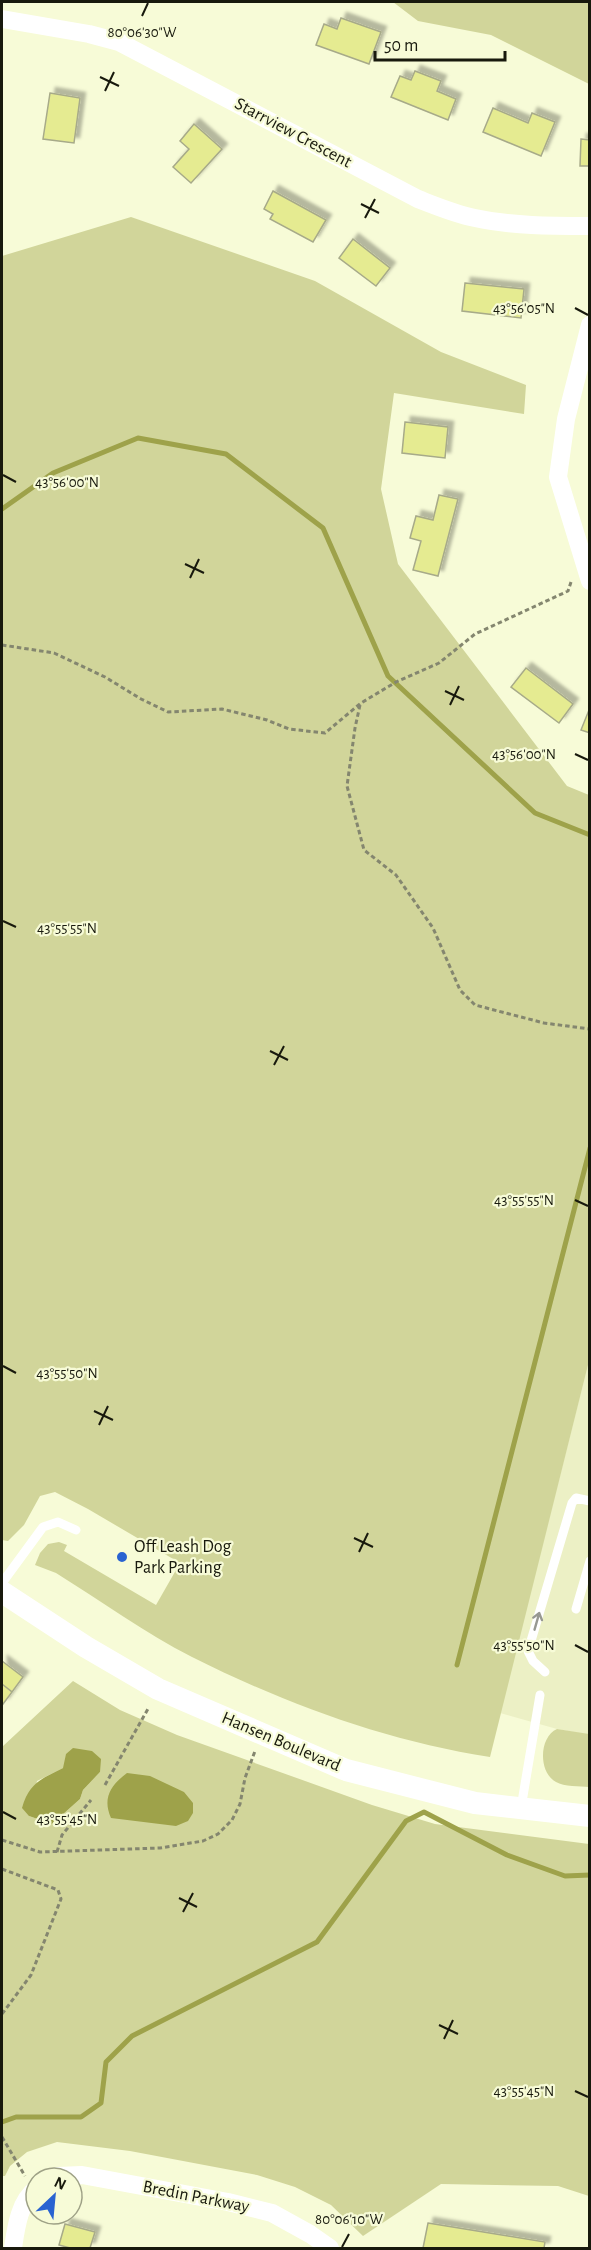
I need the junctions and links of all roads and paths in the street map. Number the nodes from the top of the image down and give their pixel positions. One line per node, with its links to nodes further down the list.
1 (2, 19): 2 (street, Starrview Crescent)
2 (590, 226)
3 (590, 325): 4 (street)
4 (590, 581)
5 (568, 591): 7 (path)
6 (2, 645): 7 (path)
7 (360, 703): 8 (path)
8 (590, 1029)
9 (590, 1502): 15 (lane, one-way to 9)
10 (76, 1530): 12 (lane)
11 (590, 1561): 14 (lane)
12 (2, 1582)
13 (2, 1592): 16 (street, Hansen Boulevard)
14 (576, 1609)
15 (545, 1672)
16 (158, 1689): 18 (street, Hansen Boulevard); 19 (path)
17 (540, 1695): 21 (lane)
18 (265, 1735): 21 (street, Hansen Boulevard); 24 (path)
19 (105, 1785)
20 (91, 1800): 24 (path)
21 (521, 1808): 22 (street, Hansen Boulevard)
22 (590, 1816)
23 (2, 1840): 24 (path)
24 (57, 1852)
25 (2, 1869): 26 (path)
26 (2, 2014)
27 (2, 2137): 29 (path)
28 (84, 2175): 32 (street, Bredin Parkway)
29 (24, 2179)
30 (24, 2210): 31 (street)
31 (13, 2248)
32 (330, 2248)

